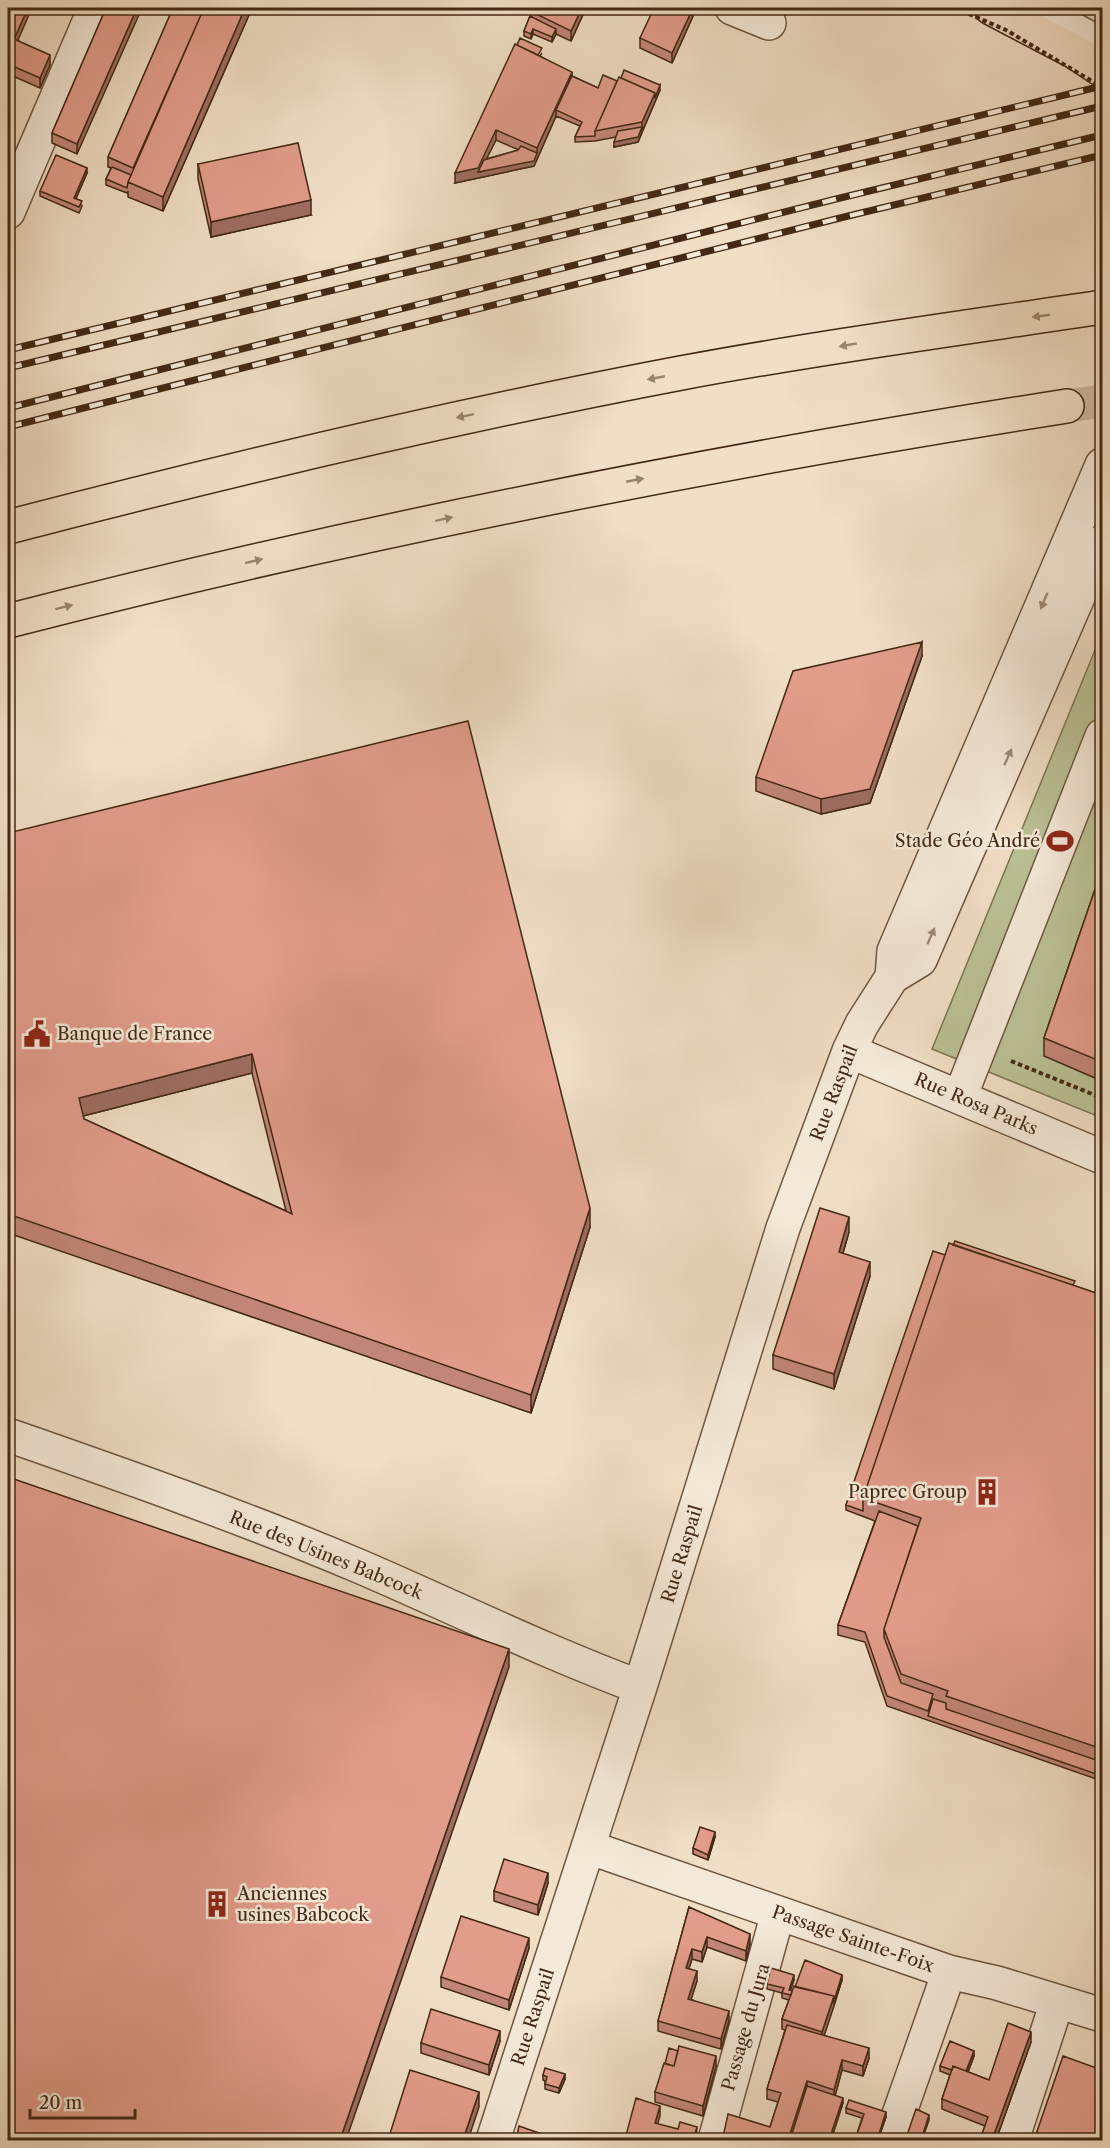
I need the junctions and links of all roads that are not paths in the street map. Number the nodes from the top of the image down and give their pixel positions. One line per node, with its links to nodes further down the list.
1 (95, 8): 8 (street)
2 (732, 8): 5 (street)
3 (991, 8): 7 (main road)
4 (1033, 8): 6 (street)
5 (769, 23)
6 (1102, 45)
7 (1102, 70)
8 (8, 213)
9 (1102, 307): 12 (main road, one-way to 12)
10 (1067, 406): 14 (main road, one-way to 10)
11 (1102, 465): 13 (street)
12 (8, 527)
13 (1089, 547): 16 (street, Rue Raspail)
14 (8, 621)
15 (1102, 736): 17 (street)
16 (849, 1051): 17 (street, Rue Rosa Parks); 20 (street, Rue Raspail)
17 (960, 1097): 18 (street, Rue Rosa Parks)
18 (1102, 1157)
19 (8, 1435): 20 (street, Rue des Usines Babcock)
20 (640, 1687): 21 (street, Rue Raspail)
21 (588, 1846): 22 (street, Passage Sainte-Foix); 26 (street, Rue Raspail)
22 (778, 1913): 23 (street, Passage Sainte-Foix); 27 (street, Passage du Jura)
23 (949, 1972): 24 (street); 28 (street, Passage Sainte-Foix)
24 (1057, 2001): 25 (street); 29 (street)
25 (1102, 2015)
26 (493, 2140)
27 (715, 2140)
28 (890, 2140)
29 (1012, 2140)

